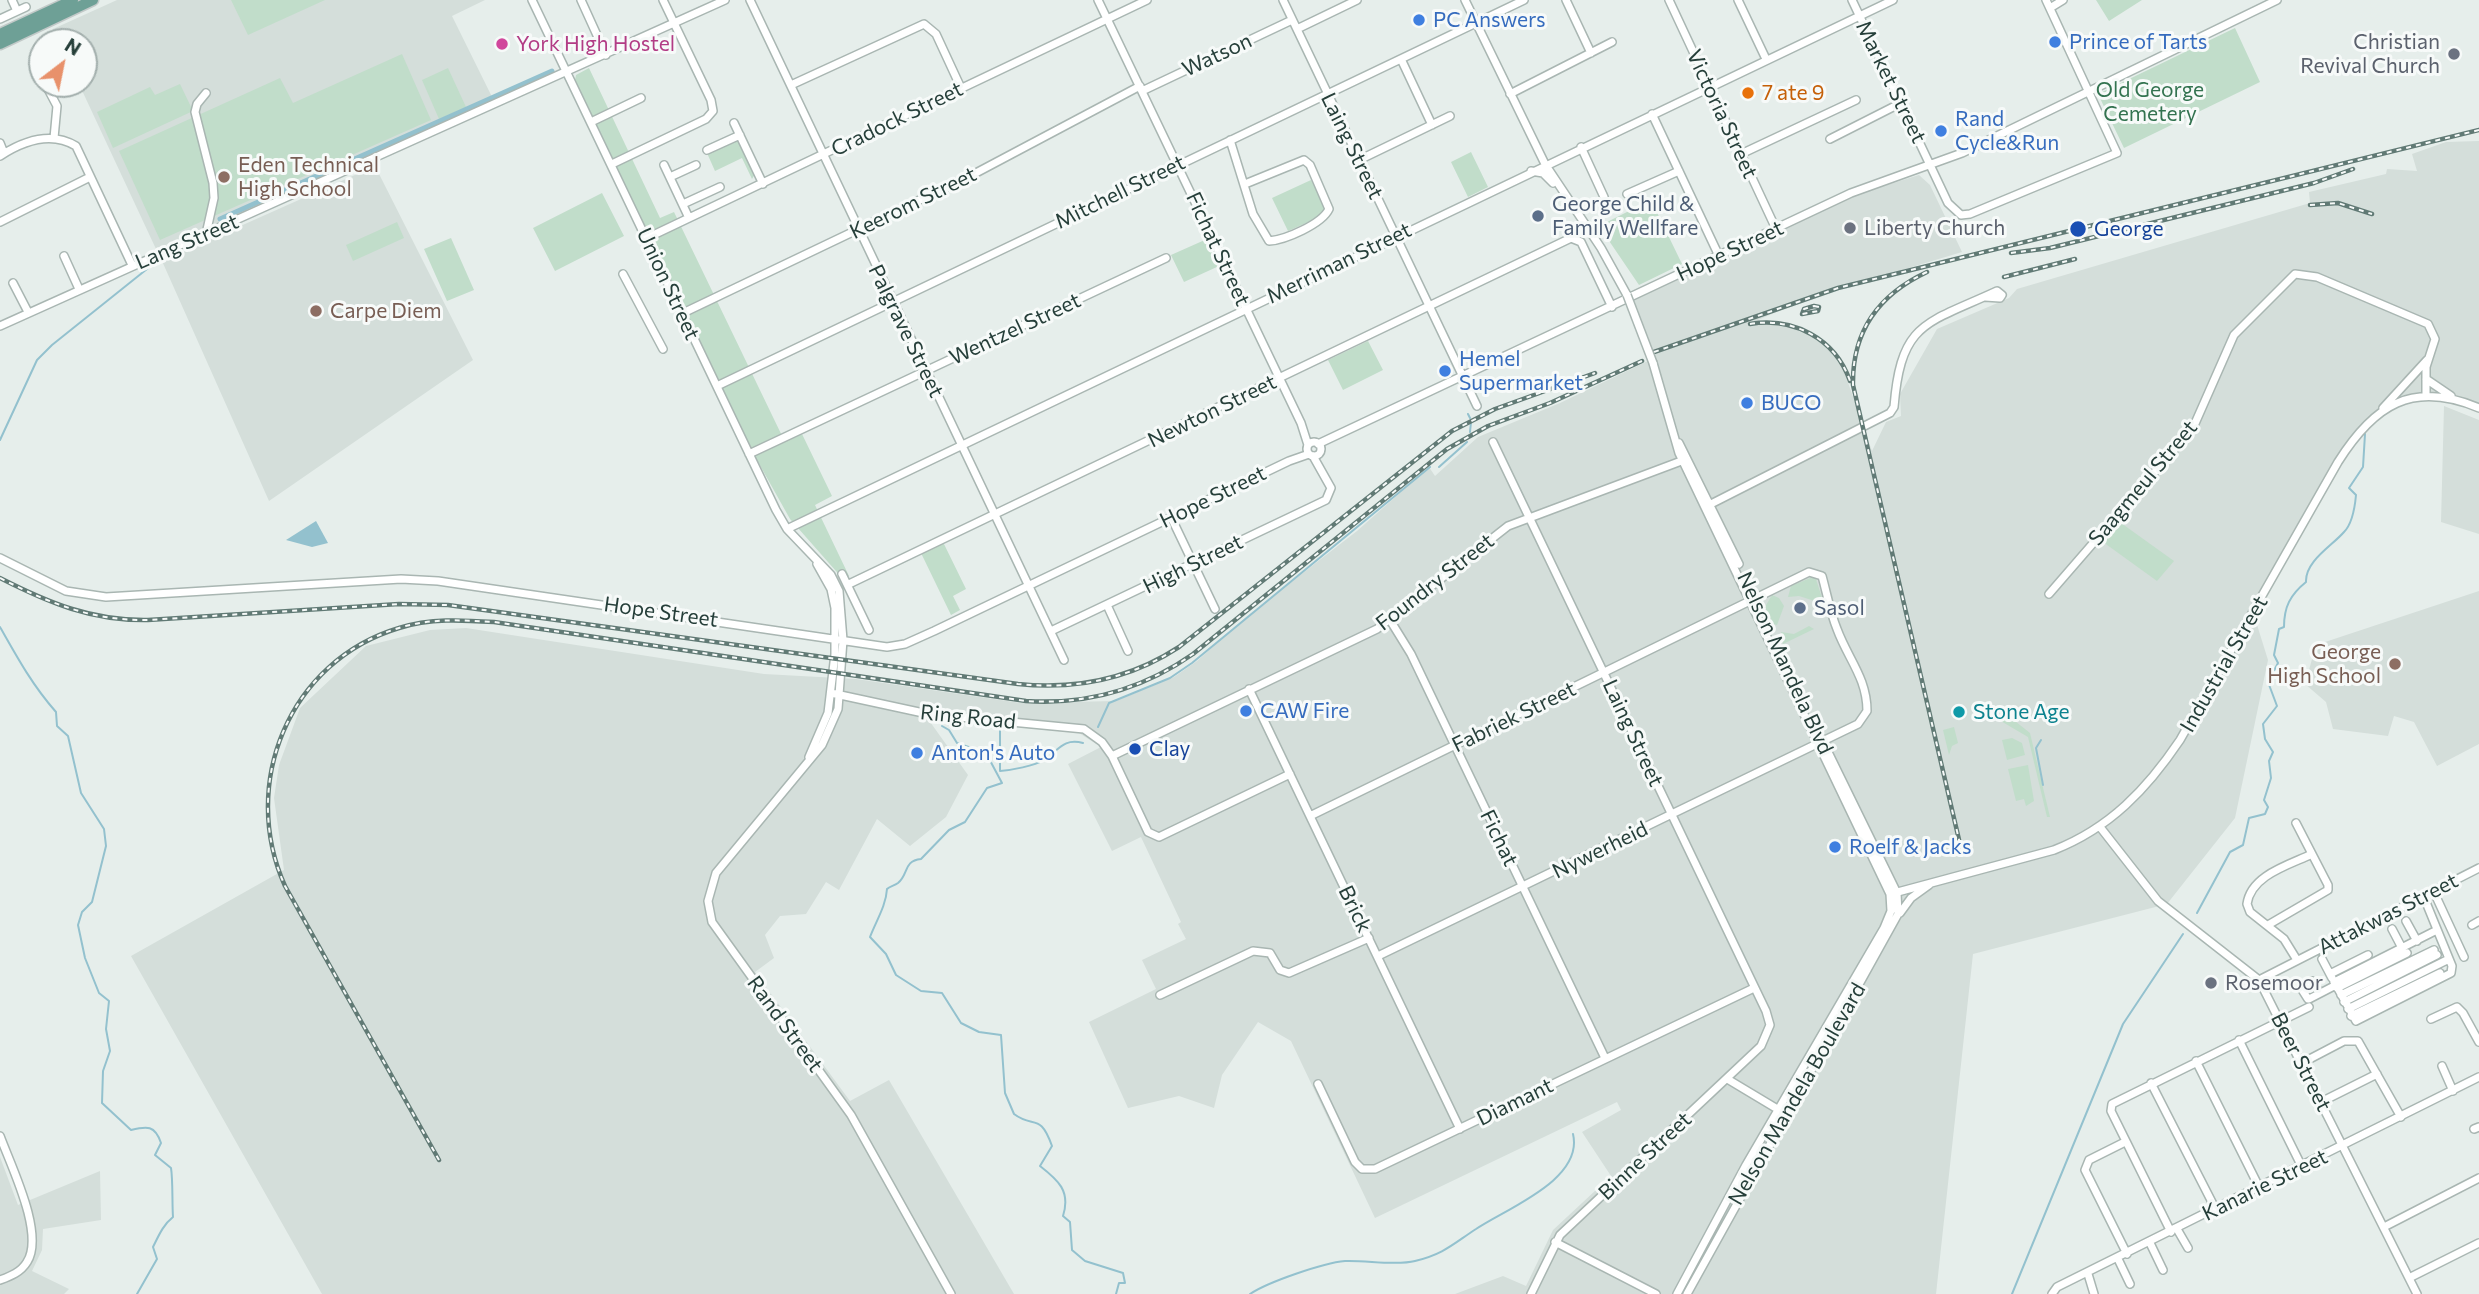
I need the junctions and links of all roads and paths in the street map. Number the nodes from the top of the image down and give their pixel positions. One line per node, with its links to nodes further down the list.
1 (12, 0): 24 (street)
2 (73, 0): 32 (main road)
3 (93, 0): 34 (main road)
4 (532, 0): 39 (street, Union Street)
5 (581, 0): 36 (street)
6 (663, 0): 30 (street)
7 (725, 0): 30 (street, Lang Street)
8 (750, 0): 40 (street, Palgrave Street)
9 (1098, 0): 27 (street, Fichat Street)
10 (1147, 0): 27 (street, Cradock Street)
11 (1283, 0): 28 (street, Laing Street)
12 (1357, 0): 31 (street)
13 (1465, 0): 29 (street, Nelson Mandela Blvd)
14 (1524, 0): 29 (street, Mitchell Street)
15 (1566, 0): 35 (street)
16 (1669, 0): 41 (street, Victoria Street)
17 (1738, 0): 38 (street)
18 (1852, 0): 25 (street, Market Street)
19 (1893, 0): 25 (street, Merriman Street)
20 (2063, 0): 22 (street)
21 (2277, 0): 44 (street, Hope Street)
22 (2048, 4): 44 (street)
23 (26, 7): 24 (street)
24 (17, 11): 26 (street)
25 (1859, 16): 38 (street, Merriman Street); 51 (street, Market Street)
26 (0, 19)
27 (1107, 19): 42 (street, Cradock Street); 43 (street, Fichat Street)
28 (1292, 20): 31 (street, Laing Street); 43 (street, Watson)
29 (1476, 22): 37 (street, Mitchell Street); 47 (street, Nelson Mandela Blvd)
30 (674, 24): 36 (street, Lang Street); 68 (street)
31 (1297, 29): 46 (street, Laing Street)
32 (0, 34)
33 (1612, 42): 35 (street)
34 (0, 44)
35 (1591, 53): 47 (street)
36 (606, 55): 39 (street, Lang Street)
37 (1401, 59): 46 (street, Mitchell Street); 56 (street)
38 (1766, 59): 41 (street, Merriman Street)
39 (567, 74): 54 (street, Union Street); 89 (street, Lang Street)
40 (791, 85): 42 (street); 66 (street, Palgrave Street)
41 (1709, 86): 52 (street, Merriman Street); 65 (street, Victoria Street)
42 (961, 88): 66 (street, Cradock Street)
43 (1141, 88): 69 (street, Fichat Street); 88 (street, Keerom Street)
44 (2088, 89): 73 (street, Hope Street); 73 (street, Market Street)
45 (206, 93): 89 (street)
46 (1327, 93): 60 (street, Mitchell Street); 67 (street, Laing Street)
47 (1510, 94): 70 (street, Nelson Mandela Blvd)
48 (53, 98): 58 (street)
49 (641, 98): 54 (street)
50 (1856, 100): 65 (street)
51 (1901, 103): 59 (street); 73 (street, Market Street)
52 (1652, 114): 62 (street, Merriman Street); 75 (street)
53 (1450, 116): 56 (street)
54 (591, 122): 68 (street, Union Street)
55 (734, 123): 57 (street)
56 (1432, 125): 67 (street)
57 (740, 135): 63 (street); 78 (street)
58 (54, 138): 64 (street); 76 (street)
59 (1830, 139)
60 (1230, 140): 69 (street, Mitchell Street); 79 (street)
61 (0, 143): 64 (street)
62 (1581, 147): 70 (street, Merriman Street); 83 (street)
63 (707, 150)
64 (2, 154)
65 (1741, 154): 87 (street, Victoria Street)
66 (822, 155): 78 (street, Cradock Street); 88 (street, Palgrave Street)
67 (1359, 160): 90 (street, Laing Street)
68 (612, 164): 91 (street, Union Street)
69 (1179, 164): 100 (street, Mitchell Street); 103 (street, Fichat Street)
70 (1545, 164): 74 (street, Merriman Street); 81 (street, Nelson Mandela Blvd)
71 (664, 165): 77 (street)
72 (696, 165): 77 (street)
73 (1930, 165): 87 (street, Hope Street)
74 (1530, 171): 81 (street); 90 (street, Merriman Street)
75 (1679, 171): 82 (street); 93 (street)
76 (90, 177): 86 (street); 95 (street)
77 (670, 177): 84 (street)
78 (763, 184): 85 (street, Cradock Street)
79 (1245, 184): 79 (street)
80 (720, 187): 84 (street)
81 (1562, 190): 123 (street, Nelson Mandela Blvd, bridge)
82 (1627, 194)
83 (1604, 197)
84 (683, 204): 85 (street)
85 (689, 218): 91 (street, Cradock Street)
86 (0, 222)
87 (1776, 229): 93 (street, Hope Street)
88 (858, 230): 100 (street, Palgrave Street); 105 (street, Keerom Street)
89 (206, 234): 95 (street, Lang Street)
90 (1395, 236): 101 (street, Laing Street); 103 (street, Merriman Street)
91 (647, 238): 105 (street, Union Street)
92 (64, 256): 98 (street)
93 (1719, 256): 102 (street, Hope Street)
94 (1166, 258): 109 (street, Wentzel Street)
95 (132, 265): 98 (street, Lang Street)
96 (623, 275): 107 (street)
97 (13, 283): 104 (street)
98 (79, 289): 104 (street, Lang Street)
99 (1985, 297): 125 (street)
100 (892, 301): 109 (street, Palgrave Street); 113 (street, Mitchell Street)
101 (1428, 307): 102 (street, Newton Street); 110 (street, Laing Street); 111 (street, Newton Street)
102 (1612, 307): 110 (street, Hope Street)
103 (1246, 309): 111 (street, Fichat Street); 120 (street, Merriman Street)
104 (28, 312): 106 (street, Lang Street)
105 (683, 313): 113 (street, Union Street)
106 (0, 326)
107 (663, 349)
108 (2429, 358): 112 (street, Saagmeul Street); 118 (street); 135 (street, Saagmeul Street)
109 (925, 370): 120 (street, Palgrave Street); 122 (street, Wentzel Street)
110 (1462, 378): 116 (street, Laing Street); 121 (street, Hope Street)
111 (1279, 379): 121 (street, Fichat Street); 126 (street, Newton Street)
112 (2426, 379): 114 (street, Saagmeul Street); 115 (street)
113 (716, 386): 122 (street, Union Street)
114 (2426, 396): 115 (street, Industrial Street); 118 (street, Industrial Street)
115 (2464, 402): 117 (street, Industrial Street)
116 (1477, 406)
117 (2479, 408)
118 (2377, 414): 157 (street, Industrial Street)
119 (1493, 442): 128 (street, Laing Street)
120 (961, 445): 126 (street, Palgrave Street); 129 (street, Merriman Street)
121 (1313, 449): 124 (street, Fichat Street); 127 (street, Hope Street)
122 (749, 454): 129 (street, Union Street)
123 (1685, 460): 125 (street, Nelson Mandela Blvd); 128 (street, Foundry Street)
124 (1331, 494): 131 (street, High Street)
125 (1708, 505): 136 (street, Nelson Mandela Blvd)
126 (995, 515): 133 (street, Newton Street); 134 (street, Palgrave Street)
127 (1171, 517): 131 (street); 134 (street, Hope Street)
128 (1529, 517): 139 (street, Foundry Street); 145 (street, Laing Street)
129 (787, 528): 142 (street, Union Street)
130 (0, 558): 142 (street, Hope Street)
131 (1194, 564): 137 (street, High Street); 138 (street)
132 (842, 574): 133 (street)
133 (849, 584): 140 (street)
134 (1028, 585): 141 (street, Palgrave Street); 142 (street, Hope Street)
135 (2049, 594)
136 (1754, 601): 145 (street, Fabriek Street); 149 (street, Nelson Mandela Blvd); 149 (street, Nywerheid)
137 (1107, 605): 141 (street, High Street); 143 (street)
138 (1215, 609)
139 (1390, 620): 146 (street, Foundry Street); 150 (street, Fichat)
140 (869, 630)
141 (1051, 631): 144 (street, Palgrave Street)
142 (839, 639): 147 (street, Union Street); 148 (street, Union Street)
143 (1128, 651)
144 (1065, 660)
145 (1604, 673): 150 (street, Fabriek Street); 154 (street, Laing Street)
146 (1249, 689): 151 (street, Foundry Street); 153 (street, Brick)
147 (831, 693): 148 (street, Ring Road); 152 (street, Rand Street)
148 (840, 695): 151 (street, Ring Road); 152 (street, Rand Street)
149 (1821, 744): 154 (street, Nywerheid); 163 (street, Nelson Mandela Blvd)
150 (1455, 745): 155 (street, Fabriek Street); 161 (street, Fichat)
151 (1112, 756): 153 (street)
152 (806, 764): 234 (street, Rand Street)
153 (1290, 774): 155 (street, Brick)
154 (1672, 815): 161 (street, Nywerheid); 188 (street, Laing Street)
155 (1310, 816): 170 (street, Brick)
156 (2296, 823): 158 (street)
157 (2100, 827): 160 (street, Industrial Street); 185 (street)
158 (2312, 854): 167 (street); 167 (street)
159 (2479, 868): 162 (street, Attakwas Street)
160 (1936, 881): 163 (street, Industrial Street); 165 (street, Nelson Mandela Boulevard)
161 (1523, 887): 175 (street, Nywerheid); 198 (street, Fichat)
162 (2433, 890): 164 (street, Attakwas Street); 176 (street)
163 (1892, 891): 165 (street); 186 (street, Nelson Mandela Boulevard)
164 (2423, 895): 169 (street); 179 (street, Attakwas Street)
165 (1897, 919): 186 (street, Nelson Mandela Boulevard)
166 (2406, 921): 168 (street)
167 (2268, 925): 179 (street)
168 (2411, 929): 171 (street); 172 (street)
169 (2435, 931): 171 (street); 178 (street)
170 (1369, 937): 175 (street, Brick); 191 (street)
171 (2417, 941): 172 (street)
172 (2405, 950): 180 (street)
173 (2436, 952): 184 (street)
174 (2368, 955): 181 (street)
175 (1378, 956): 211 (street, Brick)
176 (2464, 957)
177 (2322, 959): 190 (street)
178 (2449, 959): 184 (street); 184 (street)
179 (2297, 960): 185 (street, Attakwas Street)
180 (2386, 960): 182 (street); 187 (street); 190 (street)
181 (2355, 962): 182 (street); 190 (street)
182 (2359, 970): 190 (street)
183 (2440, 972): 184 (street)
184 (2418, 974): 187 (street); 187 (street)
185 (2259, 980): 194 (street, Beer Street)
186 (1855, 983): 209 (street, Nelson Mandela Boulevard)
187 (2399, 984): 190 (street); 190 (street)
188 (1754, 988): 195 (street, Laing Street); 198 (street, Diamant)
189 (2318, 989): 190 (street)
190 (2339, 992)
191 (1160, 995)
192 (2309, 1007): 194 (street)
193 (2431, 1019): 197 (street)
194 (2280, 1021): 196 (street); 200 (street, Beer Street)
195 (1770, 1026): 204 (street, Binne Street)
196 (2239, 1040): 199 (street); 217 (street)
197 (2479, 1042)
198 (1605, 1058): 211 (street, Diamant)
199 (2196, 1061): 205 (street); 219 (street)
200 (2302, 1063): 202 (street); 208 (street, Beer Street)
201 (2442, 1066): 207 (street)
202 (2377, 1074): 208 (street); 210 (street)
203 (2479, 1077): 207 (street, Kanarie Street)
204 (1729, 1080): 209 (street); 223 (street, Binne Street)
205 (2151, 1083): 213 (street); 220 (street)
206 (1318, 1084): 211 (street, Diamant)
207 (2453, 1091): 210 (street, Kanarie Street)
208 (2321, 1102): 214 (street, Beer Street)
209 (1782, 1112): 237 (street, Nelson Mandela Boulevard); 238 (street, Nelson Mandela Boulevard)
210 (2401, 1117): 214 (street, Kanarie Street)
211 (1460, 1129)
212 (0, 1136): 215 (street)
213 (2125, 1142): 222 (street); 227 (street)
214 (2343, 1146): 217 (street, Kanarie Street); 221 (street, Beer Street)
215 (10, 1163): 216 (street); 232 (street)
216 (0, 1166)
217 (2302, 1167): 219 (street, Kanarie Street)
218 (2479, 1178): 221 (street)
219 (2259, 1186): 220 (street, Kanarie Street)
220 (2216, 1210): 222 (street, Kanarie Street)
221 (2384, 1227): 231 (street, Beer Street)
222 (2174, 1230): 224 (street, Kanarie Street); 226 (street)
223 (1555, 1242): 235 (street, Binne Street); 236 (street)
224 (2150, 1242): 227 (street, Kanarie Street); 229 (street)
225 (2479, 1243): 231 (street)
226 (2188, 1248)
227 (2127, 1254): 228 (street, Kanarie Street)
228 (2118, 1259): 230 (street, Kanarie Street); 233 (street)
229 (2163, 1269)
230 (2088, 1274): 239 (street, Kanarie Street); 240 (street)
231 (2409, 1278): 241 (street, Beer Street)
232 (0, 1280)
233 (2130, 1284)
234 (951, 1294)
235 (1531, 1294)
236 (1656, 1294)
237 (1676, 1294)
238 (1687, 1294)
239 (2052, 1294)
240 (2094, 1294)
241 (2417, 1294)

